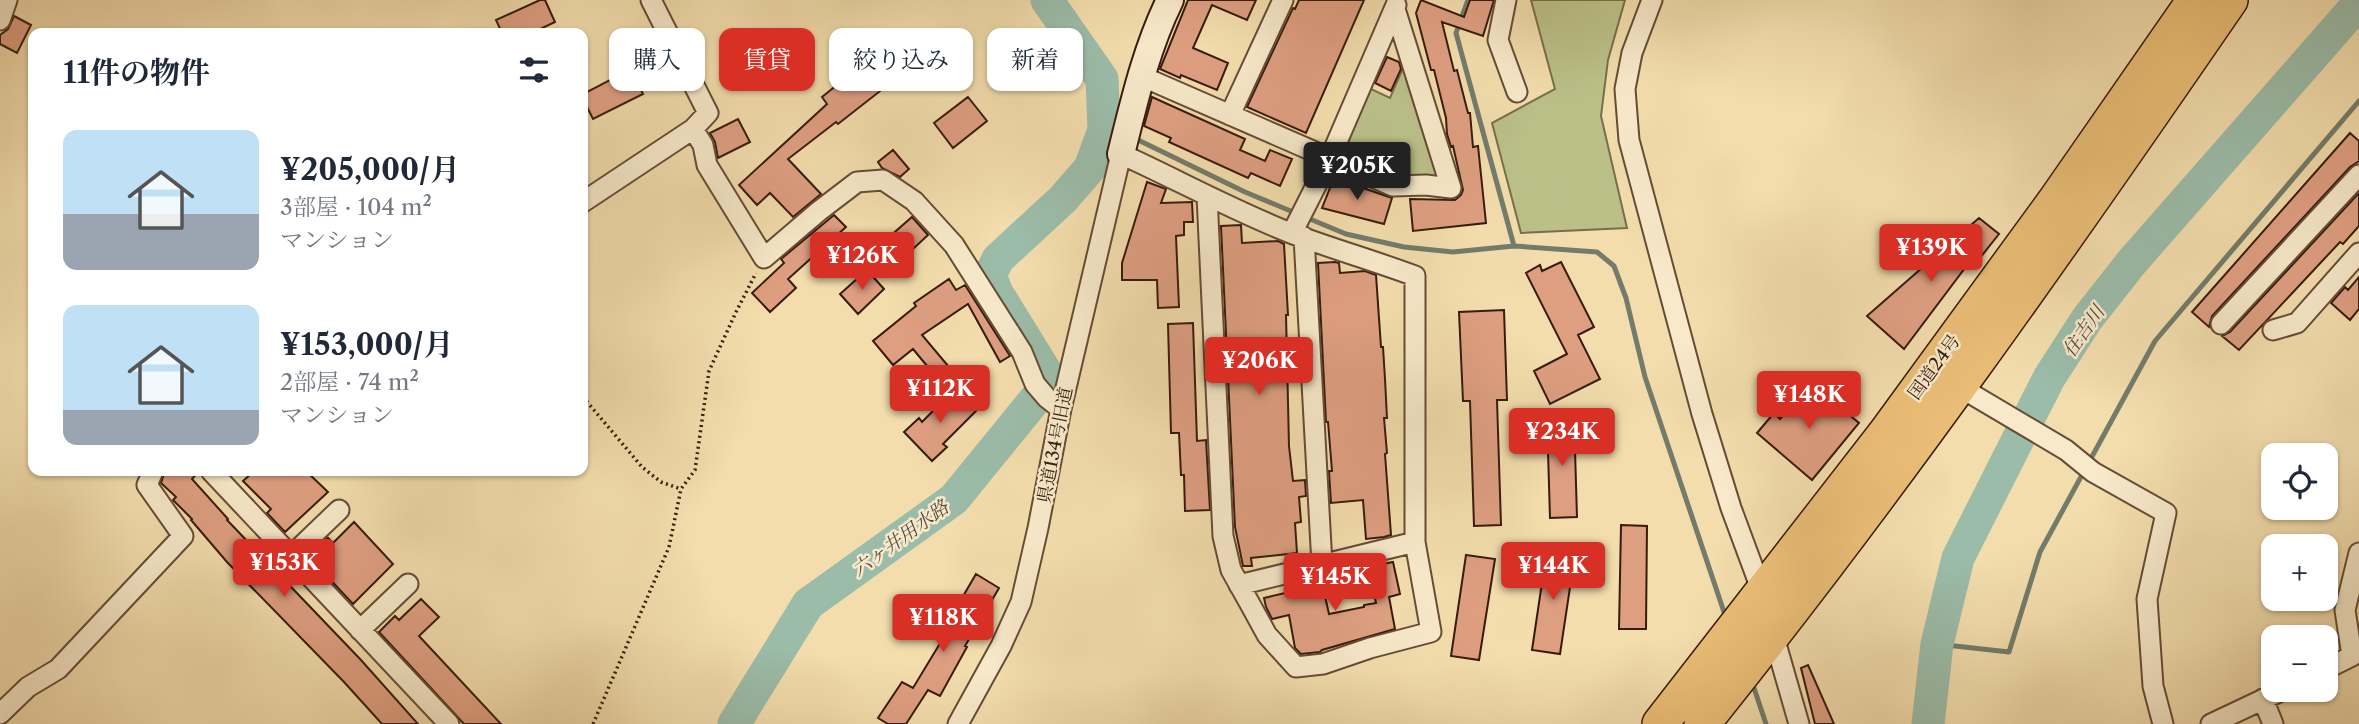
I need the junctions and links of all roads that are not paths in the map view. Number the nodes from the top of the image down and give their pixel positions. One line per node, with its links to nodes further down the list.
1 (7, 0): 10 (street)
2 (651, 0): 14 (street)
3 (1170, 0): 11 (main road)
4 (1283, 0): 13 (street)
5 (1506, 0): 12 (street)
6 (1652, 0): 35 (street)
7 (2195, 0): 35 (highway, 国道24号)
8 (2230, 0): 24 (highway, 国道24号)
9 (1397, 5): 16 (street); 16 (street)
10 (0, 20)
11 (1141, 76): 13 (street); 15 (main road)
12 (1517, 92)
13 (1230, 115): 16 (street)
14 (693, 129): 19 (street); 25 (street)
15 (1121, 154): 18 (street); 25 (street, 県道134号旧道)
16 (1330, 158): 20 (street)
17 (2359, 174): 22 (street)
18 (1207, 196): 20 (street); 34 (street)
19 (588, 199)
20 (1300, 225): 29 (street); 32 (street)
21 (2359, 253): 23 (street)
22 (2221, 324)
23 (2273, 330)
24 (1958, 386): 37 (highway, 国道24号); 47 (street)
25 (1048, 397): 43 (street, 県道134号旧道)
26 (151, 476): 41 (street)
27 (223, 476): 31 (street)
28 (339, 510): 31 (street)
29 (1415, 542): 32 (street); 34 (street)
30 (2359, 553): 38 (street)
31 (291, 556): 36 (street)
32 (1322, 565): 34 (street)
33 (408, 584): 36 (street)
34 (1239, 585)
35 (1753, 607): 37 (street); 44 (highway, 国道24号)
36 (360, 630): 42 (street)
37 (1766, 644): 45 (highway, 国道24号); 46 (street)
38 (2338, 663)
39 (2261, 700): 48 (street)
40 (2264, 702): 49 (street)
41 (0, 714)
42 (449, 724)
43 (958, 724)
44 (1660, 724)
45 (1702, 724)
46 (1798, 724)
47 (2163, 724)
48 (2211, 724)
49 (2273, 724)

